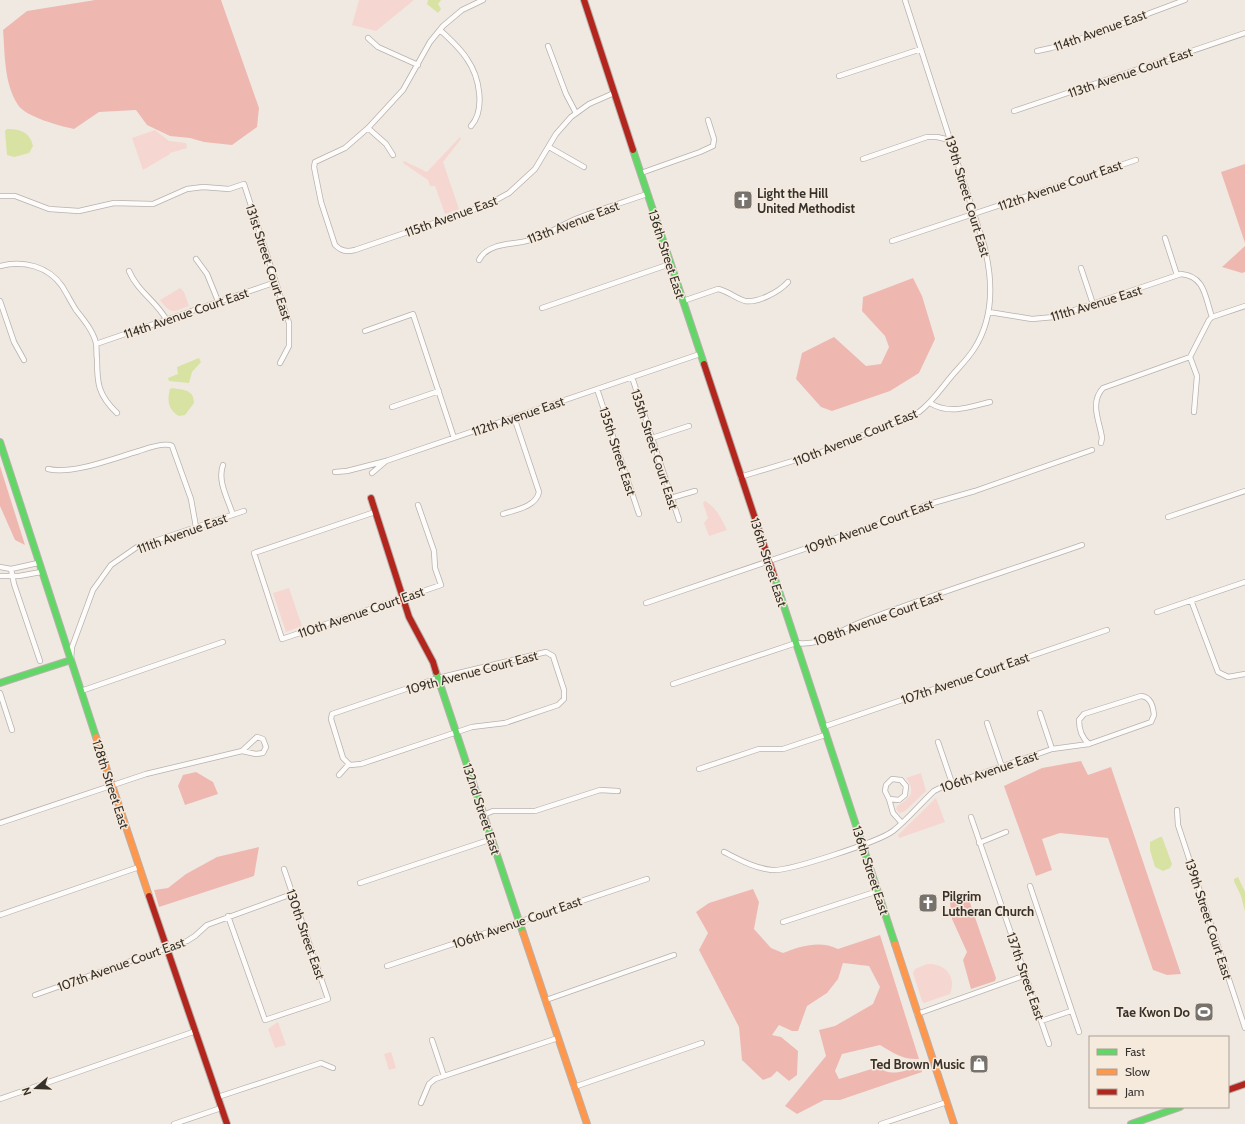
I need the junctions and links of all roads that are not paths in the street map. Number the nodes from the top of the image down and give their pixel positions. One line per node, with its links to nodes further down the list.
1 (483, 0): 5 (street)
2 (584, 0): 13 (street, 136th Street East)
3 (905, 0): 9 (street, 139th Street Court East)
4 (1185, 0): 10 (street, 114th Avenue East)
5 (440, 30): 11 (street); 17 (street)
6 (1245, 33): 14 (street, 113th Avenue Court East)
7 (368, 38): 11 (street)
8 (548, 46): 15 (street)
9 (920, 49): 12 (street); 19 (street, 139th Street Court East)
10 (1037, 50)
11 (418, 65): 18 (street)
12 (839, 76)
13 (614, 94): 15 (street, 115th Avenue East); 25 (street, 136th Street East)
14 (1014, 111)
15 (576, 113): 20 (street, 115th Avenue East)
16 (708, 120): 25 (street)
17 (471, 126)
18 (368, 128): 20 (street, 115th Avenue East); 21 (street)
19 (950, 140): 22 (street); 28 (street, 139th Street Court East)
20 (549, 147): 24 (street)
21 (393, 155)
22 (863, 159)
23 (1136, 160): 28 (street, 112th Avenue Court East)
24 (584, 167)
25 (640, 173): 26 (street, 136th Street East)
26 (648, 194): 32 (street, 113th Avenue East); 33 (street, 136th Street East)
27 (0, 196): 38 (street, 131st Street Court East)
28 (974, 214): 30 (street, 112th Avenue Court East); 46 (street, 139th Street Court East)
29 (1165, 238): 37 (street)
30 (892, 241)
31 (196, 259): 42 (street)
32 (479, 260)
33 (670, 264): 41 (street, 136th Street East); 45 (street)
34 (0, 266): 50 (street)
35 (1081, 268): 43 (street)
36 (130, 271): 48 (street)
37 (1177, 275): 43 (street, 111th Avenue East); 47 (street)
38 (276, 282): 42 (street, 114th Avenue Court East); 54 (street, 131st Street Court East)
39 (788, 282): 41 (street)
40 (0, 301): 53 (street)
41 (683, 301): 51 (street, 136th Street East)
42 (218, 302): 48 (street, 114th Avenue Court East)
43 (1093, 304): 46 (street, 111th Avenue East)
44 (1245, 306): 47 (street)
45 (542, 308)
46 (989, 312): 59 (street, 139th Street Court East)
47 (1212, 317): 52 (street)
48 (166, 319): 50 (street, 114th Avenue Court East)
49 (365, 331): 57 (street)
50 (96, 344): 62 (street)
51 (700, 354): 55 (street, 112th Avenue East); 75 (street, 136th Street East)
52 (1190, 357): 61 (street); 68 (street)
53 (24, 360)
54 (280, 363)
55 (632, 377): 56 (street, 112th Avenue East); 66 (street, 135th Street Court East)
56 (597, 389): 63 (street, 112th Avenue East); 85 (street, 135th Street East)
57 (439, 391): 60 (street); 65 (street)
58 (990, 402): 59 (street, 110th Avenue Court East)
59 (930, 403): 75 (street, 110th Avenue Court East)
60 (392, 407)
61 (1194, 412)
62 (117, 413)
63 (514, 418): 65 (street, 112th Avenue East); 84 (street)
64 (689, 426): 66 (street)
65 (454, 438): 70 (street, 112th Avenue East)
66 (652, 438): 79 (street, 135th Street Court East)
67 (0, 442): 91 (street, 128th Street East)
68 (1101, 443)
69 (1092, 450): 90 (street, 109th Avenue Court East)
70 (386, 461): 73 (street, 112th Avenue East); 74 (street)
71 (223, 465): 83 (street)
72 (48, 469): 88 (street)
73 (334, 472)
74 (372, 473)
75 (740, 477): 90 (street, 136th Street East)
76 (695, 491): 79 (street)
77 (1245, 491): 86 (street)
78 (371, 498): 82 (street, 132nd Street East)
79 (671, 498): 87 (street, 135th Street Court East)
80 (418, 504): 98 (street, 110th Avenue Court East)
81 (244, 511): 83 (street, 111th Avenue East)
82 (375, 512): 98 (street, 132nd Street East); 98 (street, 110th Avenue Court East)
83 (233, 514): 88 (street, 111th Avenue East)
84 (503, 514)
85 (639, 514)
86 (1168, 517)
87 (678, 520)
88 (196, 527): 105 (street, 111th Avenue East)
89 (1082, 545): 104 (street, 108th Avenue Court East)
90 (768, 560): 100 (street, 109th Avenue Court East); 104 (street, 136th Street East)
91 (38, 563): 93 (street); 94 (street, 128th Street East)
92 (0, 567): 93 (street)
93 (11, 569): 96 (street)
94 (41, 572): 96 (street); 105 (street, 128th Street East)
95 (0, 576): 96 (street)
96 (12, 577): 106 (street)
97 (1245, 582): 99 (street)
98 (403, 597): 108 (street, 132nd Street East)
99 (1191, 600): 101 (street); 107 (street)
100 (646, 603)
101 (1157, 612)
102 (1107, 630): 115 (street, 107th Avenue Court East)
103 (223, 642): 111 (street)
104 (796, 643): 110 (street, 108th Avenue Court East); 115 (street, 136th Street East)
105 (71, 660): 109 (street); 111 (street, 128th Street East)
106 (40, 661)
107 (1245, 674)
108 (438, 678): 117 (street, 132nd Street East); 117 (street, 109th Avenue Court East); 123 (street, 109th Avenue Court East)
109 (0, 684)
110 (673, 684)
111 (81, 691): 128 (street, 128th Street East)
112 (0, 693): 116 (street)
113 (1040, 713): 121 (street)
114 (987, 723): 124 (street)
115 (823, 727): 118 (street, 136th Street East)
116 (12, 730)
117 (456, 733): 123 (street); 132 (street, 132nd Street East)
118 (826, 735): 125 (street); 139 (street, 136th Street East)
119 (938, 742): 127 (street)
120 (1089, 744): 120 (street, 106th Avenue East); 121 (street, 106th Avenue East)
121 (1052, 749): 124 (street, 106th Avenue East)
122 (242, 751): 122 (street); 128 (street)
123 (349, 764): 126 (street)
124 (1002, 767): 127 (street, 106th Avenue East)
125 (699, 769)
126 (339, 775)
127 (952, 783): 134 (street, 106th Avenue East)
128 (111, 785): 135 (street); 141 (street, 128th Street East)
129 (618, 790): 132 (street)
130 (889, 798): 130 (street); 134 (street)
131 (1177, 810): 161 (street, 139th Street Court East)
132 (484, 815): 137 (street, 132nd Street East)
133 (971, 818): 138 (street, 137th Street East)
134 (901, 822): 139 (street, 106th Avenue East)
135 (0, 823)
136 (1006, 832): 138 (street)
137 (492, 839): 144 (street); 150 (street, 132nd Street East)
138 (979, 843): 155 (street, 137th Street East)
139 (862, 844): 140 (street, 106th Avenue East); 146 (street, 136th Street East)
140 (724, 852)
141 (139, 867): 148 (street); 152 (street, 128th Street East)
142 (284, 869): 147 (street, 130th Street East)
143 (647, 879): 150 (street, 106th Avenue Court East)
144 (360, 883)
145 (1030, 886): 158 (street)
146 (878, 892): 151 (street); 159 (street, 136th Street East)
147 (292, 894): 149 (street, 107th Avenue Court East); 149 (street, 130th Street East)
148 (0, 914)
149 (228, 916): 152 (street, 107th Avenue Court East)
150 (518, 922): 154 (street, 106th Avenue Court East); 157 (street, 132nd Street East)
151 (783, 922)
152 (168, 948): 156 (street, 107th Avenue Court East); 162 (street, 128th Street East)
153 (674, 955): 157 (street)
154 (387, 966)
155 (1026, 975): 159 (street); 160 (street, 137th Street East)
156 (35, 995)
157 (546, 1000): 164 (street, 132nd Street East)
158 (1071, 1011): 160 (street); 163 (street)
159 (917, 1014): 175 (street, 136th Street East)
160 (1041, 1021): 167 (street, 137th Street East)
161 (1245, 1028)
162 (196, 1031): 173 (street, 128th Street East); 174 (street)
163 (1078, 1032)
164 (558, 1038): 169 (street); 171 (street, 132nd Street East)
165 (432, 1040): 169 (street)
166 (702, 1043): 171 (street)
167 (1049, 1044)
168 (333, 1068): 173 (street)
169 (444, 1076): 176 (street)
170 (1245, 1084): 172 (street)
171 (574, 1087): 181 (street, 132nd Street East)
172 (1229, 1090)
173 (218, 1097): 177 (street, 128th Street East)
174 (0, 1099)
175 (947, 1102): 182 (street); 183 (street, 136th Street East)
176 (421, 1103)
177 (221, 1108): 179 (street); 180 (street, 128th Street East)
178 (1177, 1108): 184 (street)
179 (174, 1124)
180 (227, 1124)
181 (586, 1124)
182 (881, 1124)
183 (954, 1124)
184 (1131, 1124)

